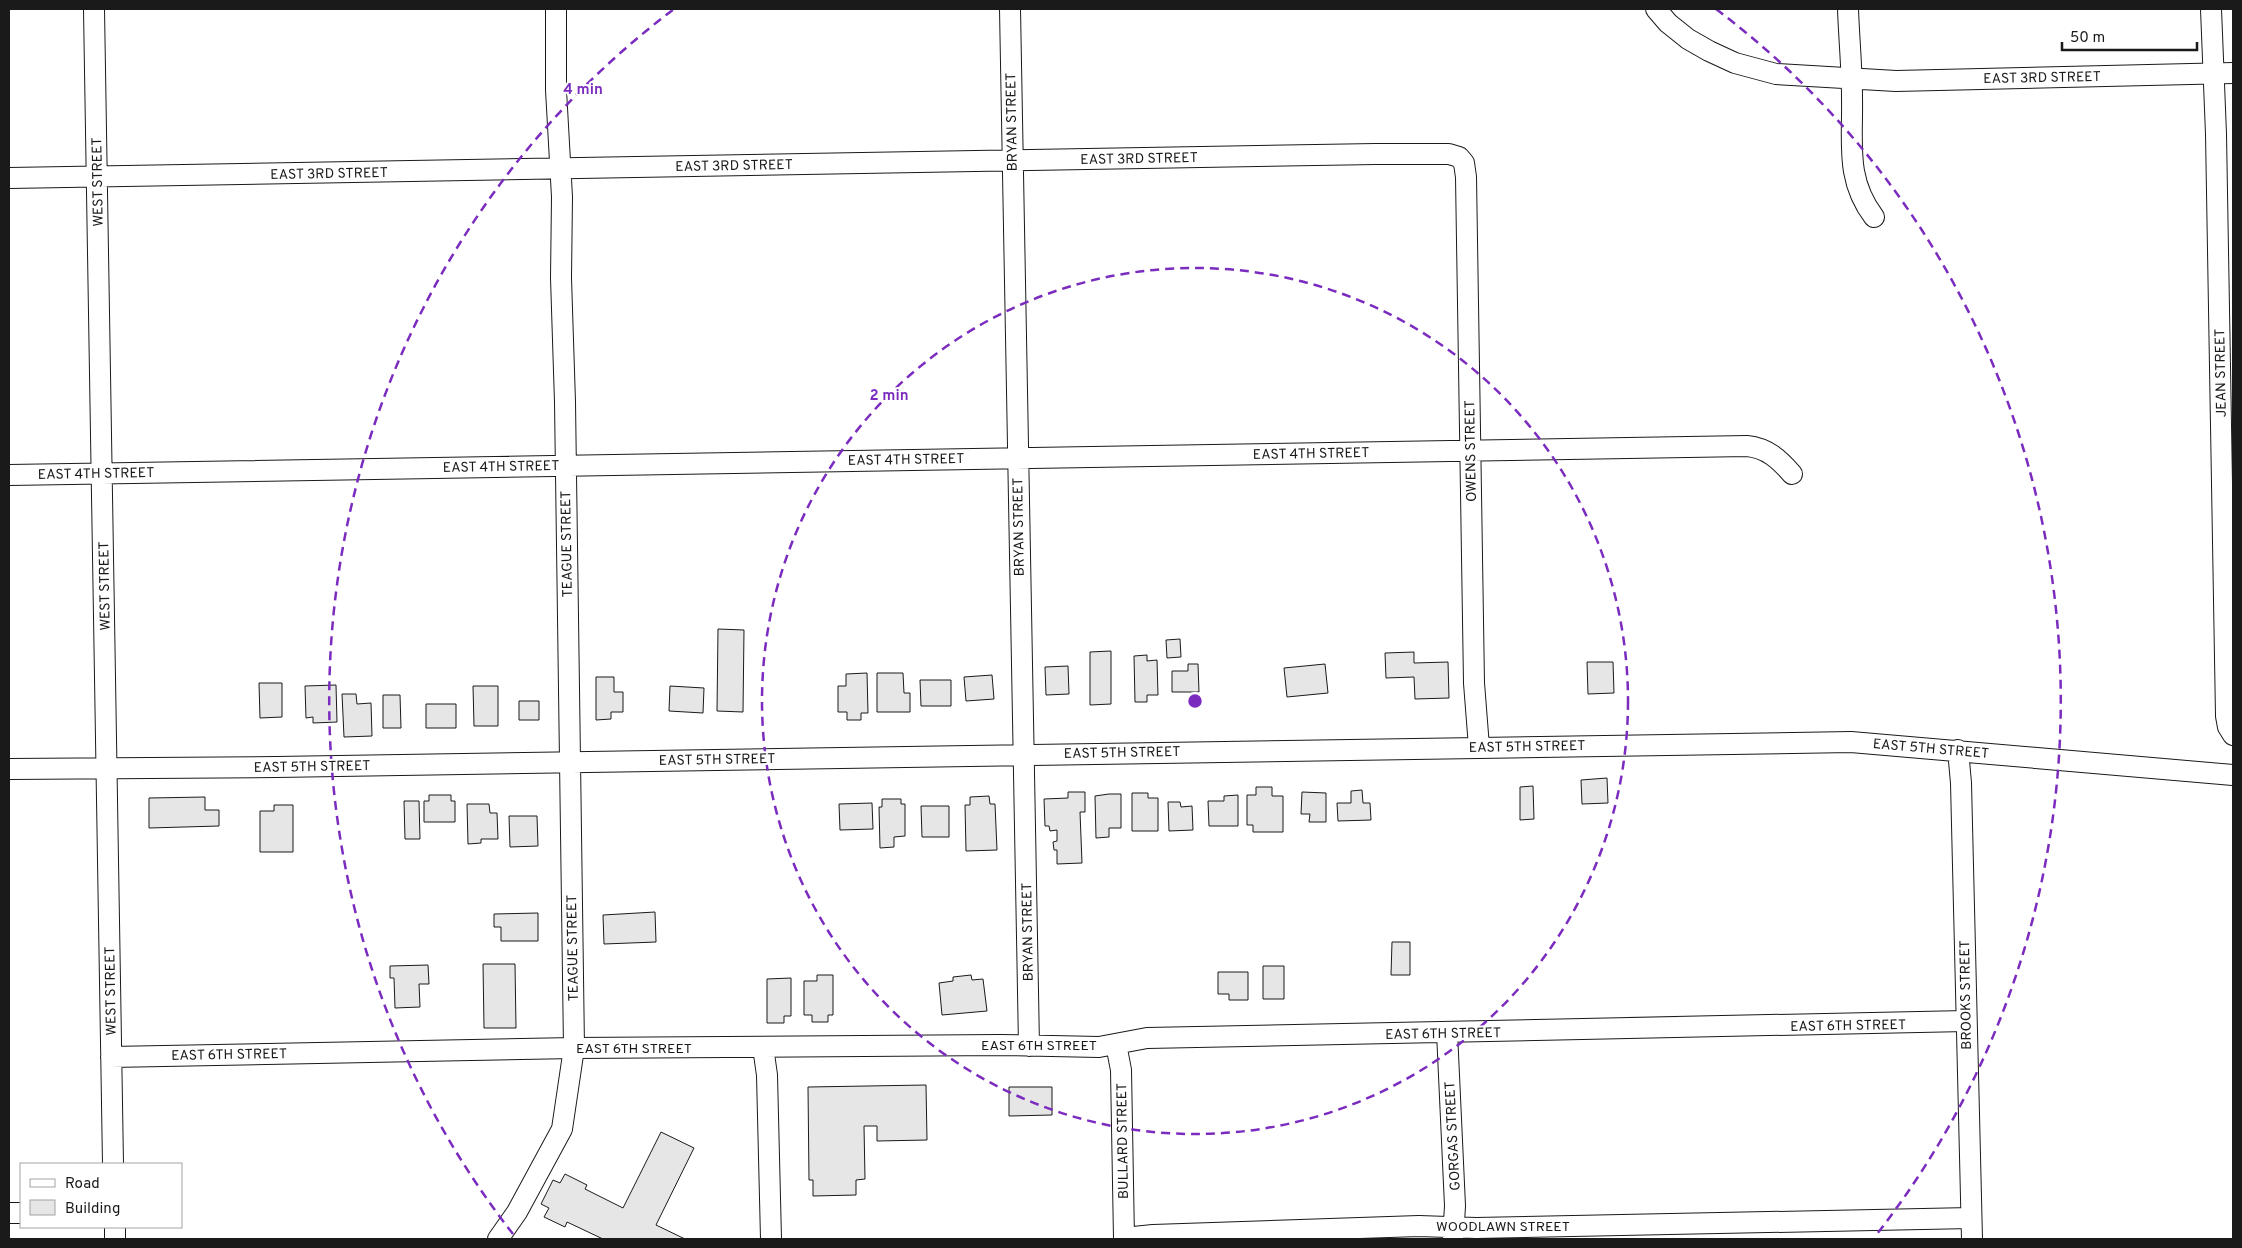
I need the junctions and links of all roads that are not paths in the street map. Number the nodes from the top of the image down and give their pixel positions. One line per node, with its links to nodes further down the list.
1 (94, 9): 13 (street, WEST STREET)
2 (556, 9): 12 (street, TEAGUE STREET)
3 (1010, 9): 11 (street, BRYAN STREET)
4 (1656, 9): 9 (street, EAST 3RD STREET)
5 (1848, 9): 9 (street)
6 (2211, 9): 7 (street, JEAN STREET)
7 (2213, 73): 8 (street, EAST 3RD STREET); 9 (street, EAST 3RD STREET); 22 (street, JEAN STREET)
8 (2233, 73)
9 (1851, 78): 15 (street)
10 (1459, 157): 11 (street, EAST 3RD STREET); 16 (street, OWENS STREET)
11 (1012, 160): 12 (street, EAST 3RD STREET); 17 (street, BRYAN STREET)
12 (560, 168): 13 (street, EAST 3RD STREET); 18 (street, TEAGUE STREET)
13 (97, 177): 14 (street, EAST 3RD STREET); 19 (street, WEST STREET)
14 (9, 178)
15 (1874, 216)
16 (1470, 450): 17 (street, EAST 4TH STREET); 20 (street, EAST 4TH STREET); 23 (street, OWENS STREET)
17 (1018, 457): 18 (street, EAST 4TH STREET); 25 (street, BRYAN STREET)
18 (566, 465): 19 (street, EAST 4TH STREET); 26 (street, TEAGUE STREET)
19 (102, 473): 21 (street, EAST 4TH STREET); 28 (street, WEST STREET)
20 (1792, 474)
21 (9, 475)
22 (2233, 735)
23 (1479, 747): 24 (street, EAST 5TH STREET); 25 (street, EAST 5TH STREET)
24 (1958, 750): 29 (street, EAST 5TH STREET); 30 (street, BROOKS STREET)
25 (1023, 754): 26 (street, EAST 5TH STREET); 33 (street, BRYAN STREET)
26 (571, 761): 28 (street, EAST 5TH STREET); 35 (street, TEAGUE STREET)
27 (9, 768): 28 (street, EAST 5TH STREET)
28 (107, 768): 36 (street, WEST STREET)
29 (2233, 775)
30 (1966, 1021): 31 (street, EAST 6TH STREET); 38 (street, BROOKS STREET)
31 (1447, 1032): 32 (street, EAST 6TH STREET); 39 (street, GORGAS STREET)
32 (1116, 1044): 33 (street, EAST 6TH STREET); 40 (street, BULLARD STREET)
33 (1029, 1046): 34 (street, EAST 6TH STREET)
34 (763, 1047): 35 (street, EAST 6TH STREET); 42 (street)
35 (574, 1048): 36 (street, EAST 6TH STREET); 41 (street, TEAGUE STREET)
36 (111, 1057): 37 (street, WEST STREET)
37 (113, 1163)
38 (1971, 1218): 39 (street, WOODLAWN STREET); 43 (street, BROOKS STREET)
39 (1454, 1233): 40 (street, WOODLAWN STREET)
40 (1124, 1238)
41 (498, 1239)
42 (771, 1239)
43 (1972, 1239)

